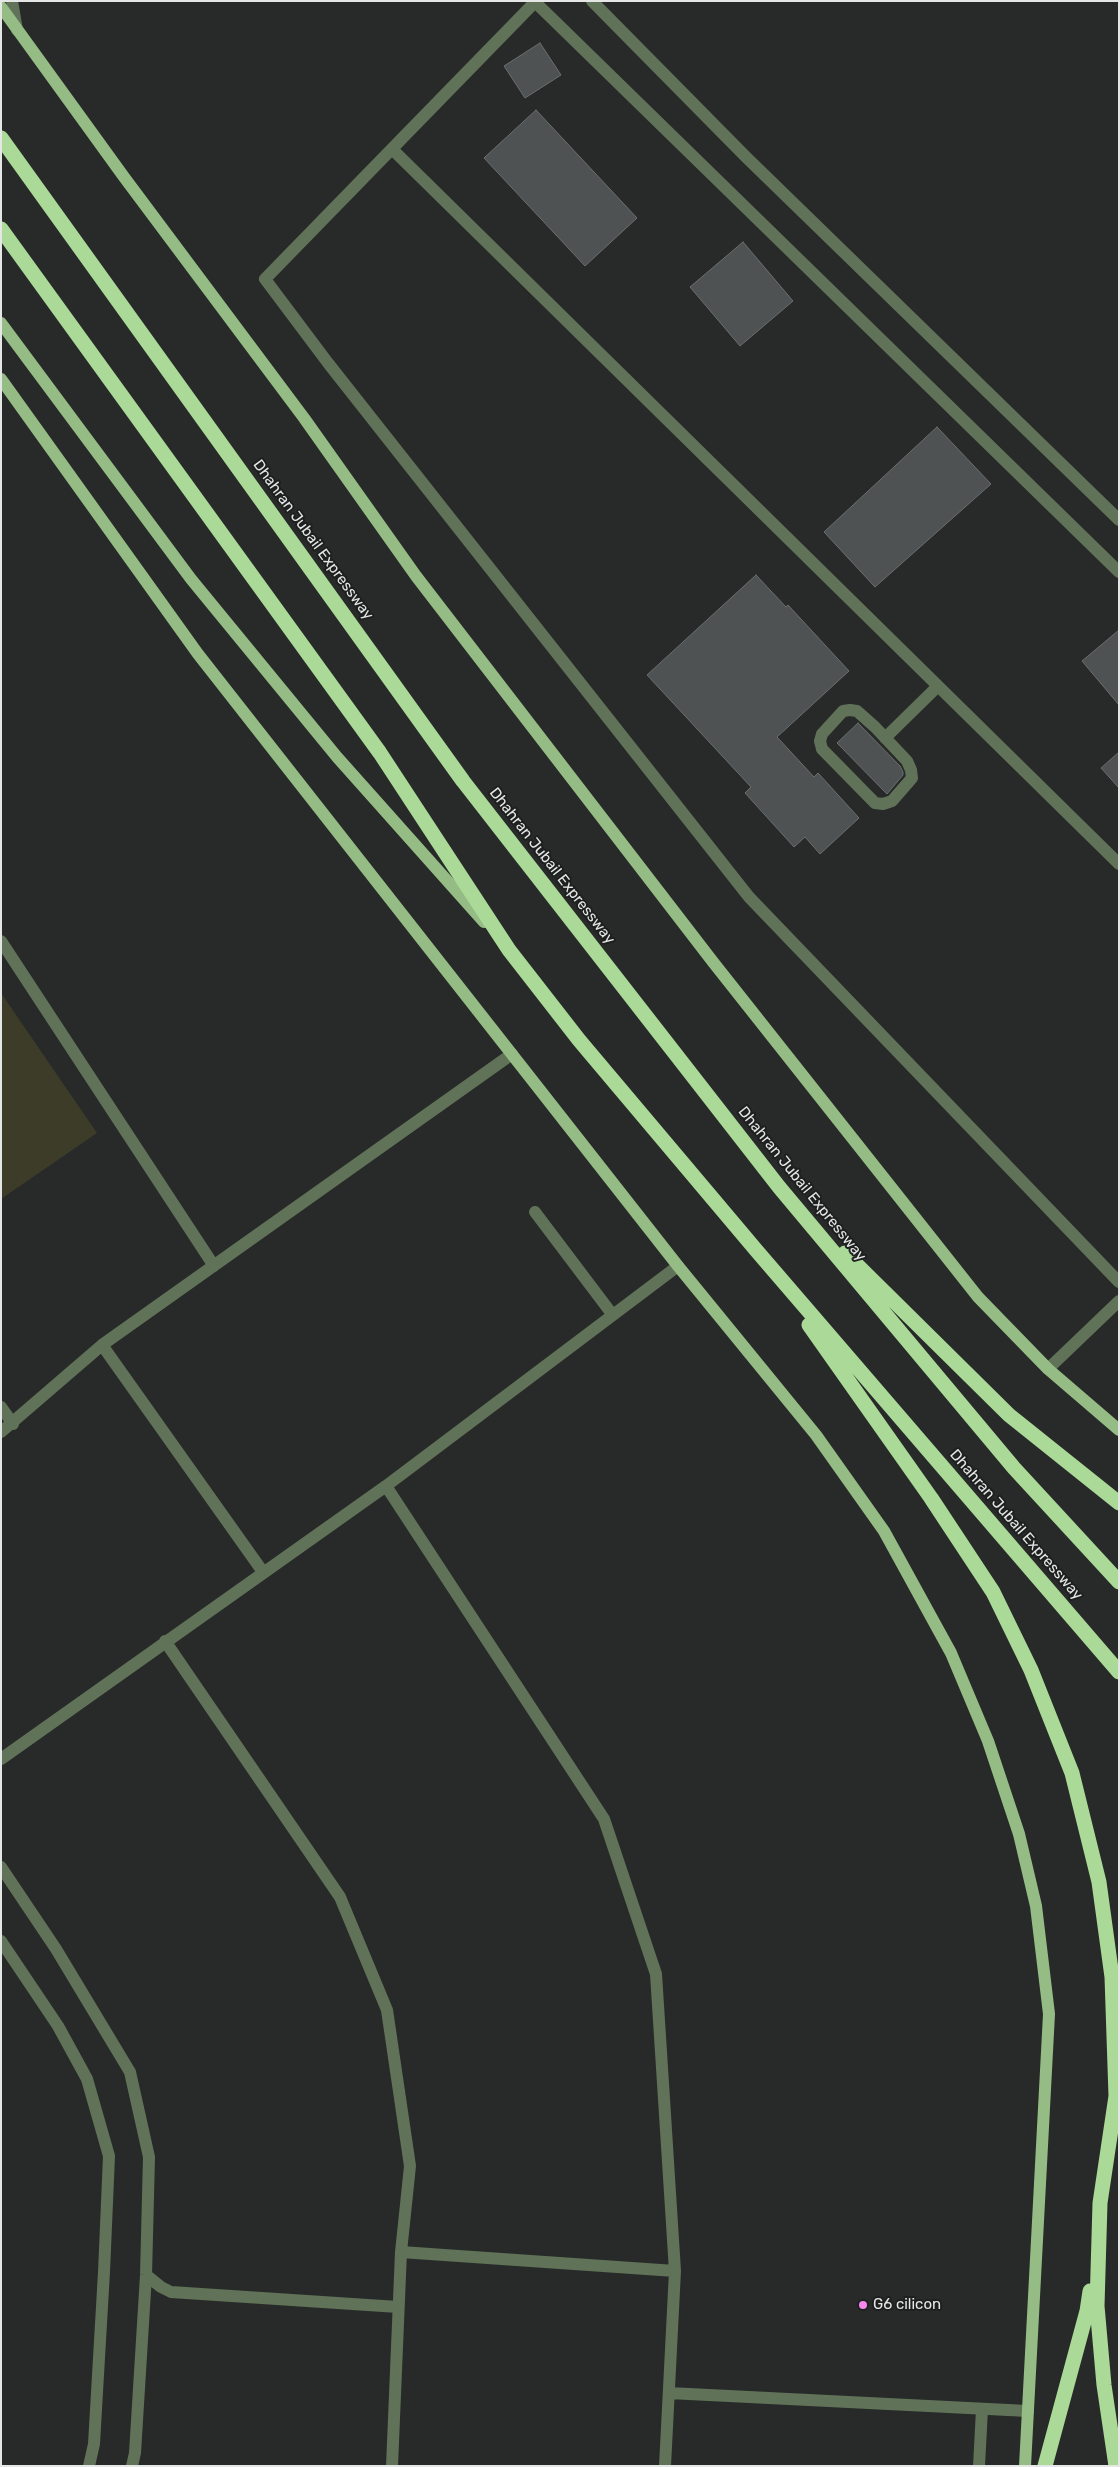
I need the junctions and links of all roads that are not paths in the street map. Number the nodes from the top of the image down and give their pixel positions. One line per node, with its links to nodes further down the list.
1 (12, 1): 5 (street)
2 (592, 1): 11 (street)
3 (535, 2): 7 (street); 12 (street)
4 (1, 7): 5 (main road)
5 (17, 30): 28 (main road)
6 (1, 138): 19 (highway, Dhahran Jubail Expressway)
7 (392, 149): 13 (street); 24 (street)
8 (1, 229): 17 (highway, Dhahran Jubail Expressway)
9 (1, 323): 17 (main road)
10 (1, 379): 18 (main road)
11 (1119, 520)
12 (1119, 572)
13 (938, 686): 14 (street); 15 (street)
14 (885, 738): 14 (street)
15 (1119, 864)
16 (1, 941): 22 (street)
17 (509, 950): 21 (highway, Dhahran Jubail Expressway)
18 (512, 1054): 22 (street); 23 (main road)
19 (779, 1187): 34 (highway); 36 (highway, Dhahran Jubail Expressway)
20 (535, 1212): 26 (street)
21 (756, 1250): 38 (highway, Dhahran Jubail Expressway); 42 (highway)
22 (214, 1266): 27 (street)
23 (678, 1266): 26 (street); 49 (main road)
24 (1119, 1282)
25 (1119, 1301): 28 (street)
26 (612, 1314): 33 (street)
27 (102, 1345): 30 (street); 35 (street)
28 (1048, 1369): 31 (main road)
29 (1, 1406): 30 (street)
30 (13, 1424): 32 (street)
31 (1119, 1430)
32 (1, 1432)
33 (386, 1486): 35 (street); 44 (street)
34 (1119, 1503)
35 (263, 1572): 37 (street)
36 (1119, 1582)
37 (165, 1641): 39 (street); 43 (street)
38 (1119, 1672)
39 (1, 1759)
40 (1, 1867): 45 (street)
41 (1, 1941): 50 (street)
42 (1100, 2203): 56 (highway); 57 (highway)
43 (400, 2252): 44 (street); 46 (street)
44 (675, 2271): 47 (street)
45 (146, 2275): 46 (street); 51 (street)
46 (398, 2308): 52 (street)
47 (669, 2393): 48 (street); 53 (street)
48 (982, 2409): 49 (street); 54 (street)
49 (1028, 2411): 55 (main road)
50 (89, 2466)
51 (132, 2466)
52 (392, 2466)
53 (665, 2466)
54 (979, 2466)
55 (1025, 2466)
56 (1044, 2466)
57 (1116, 2466)

